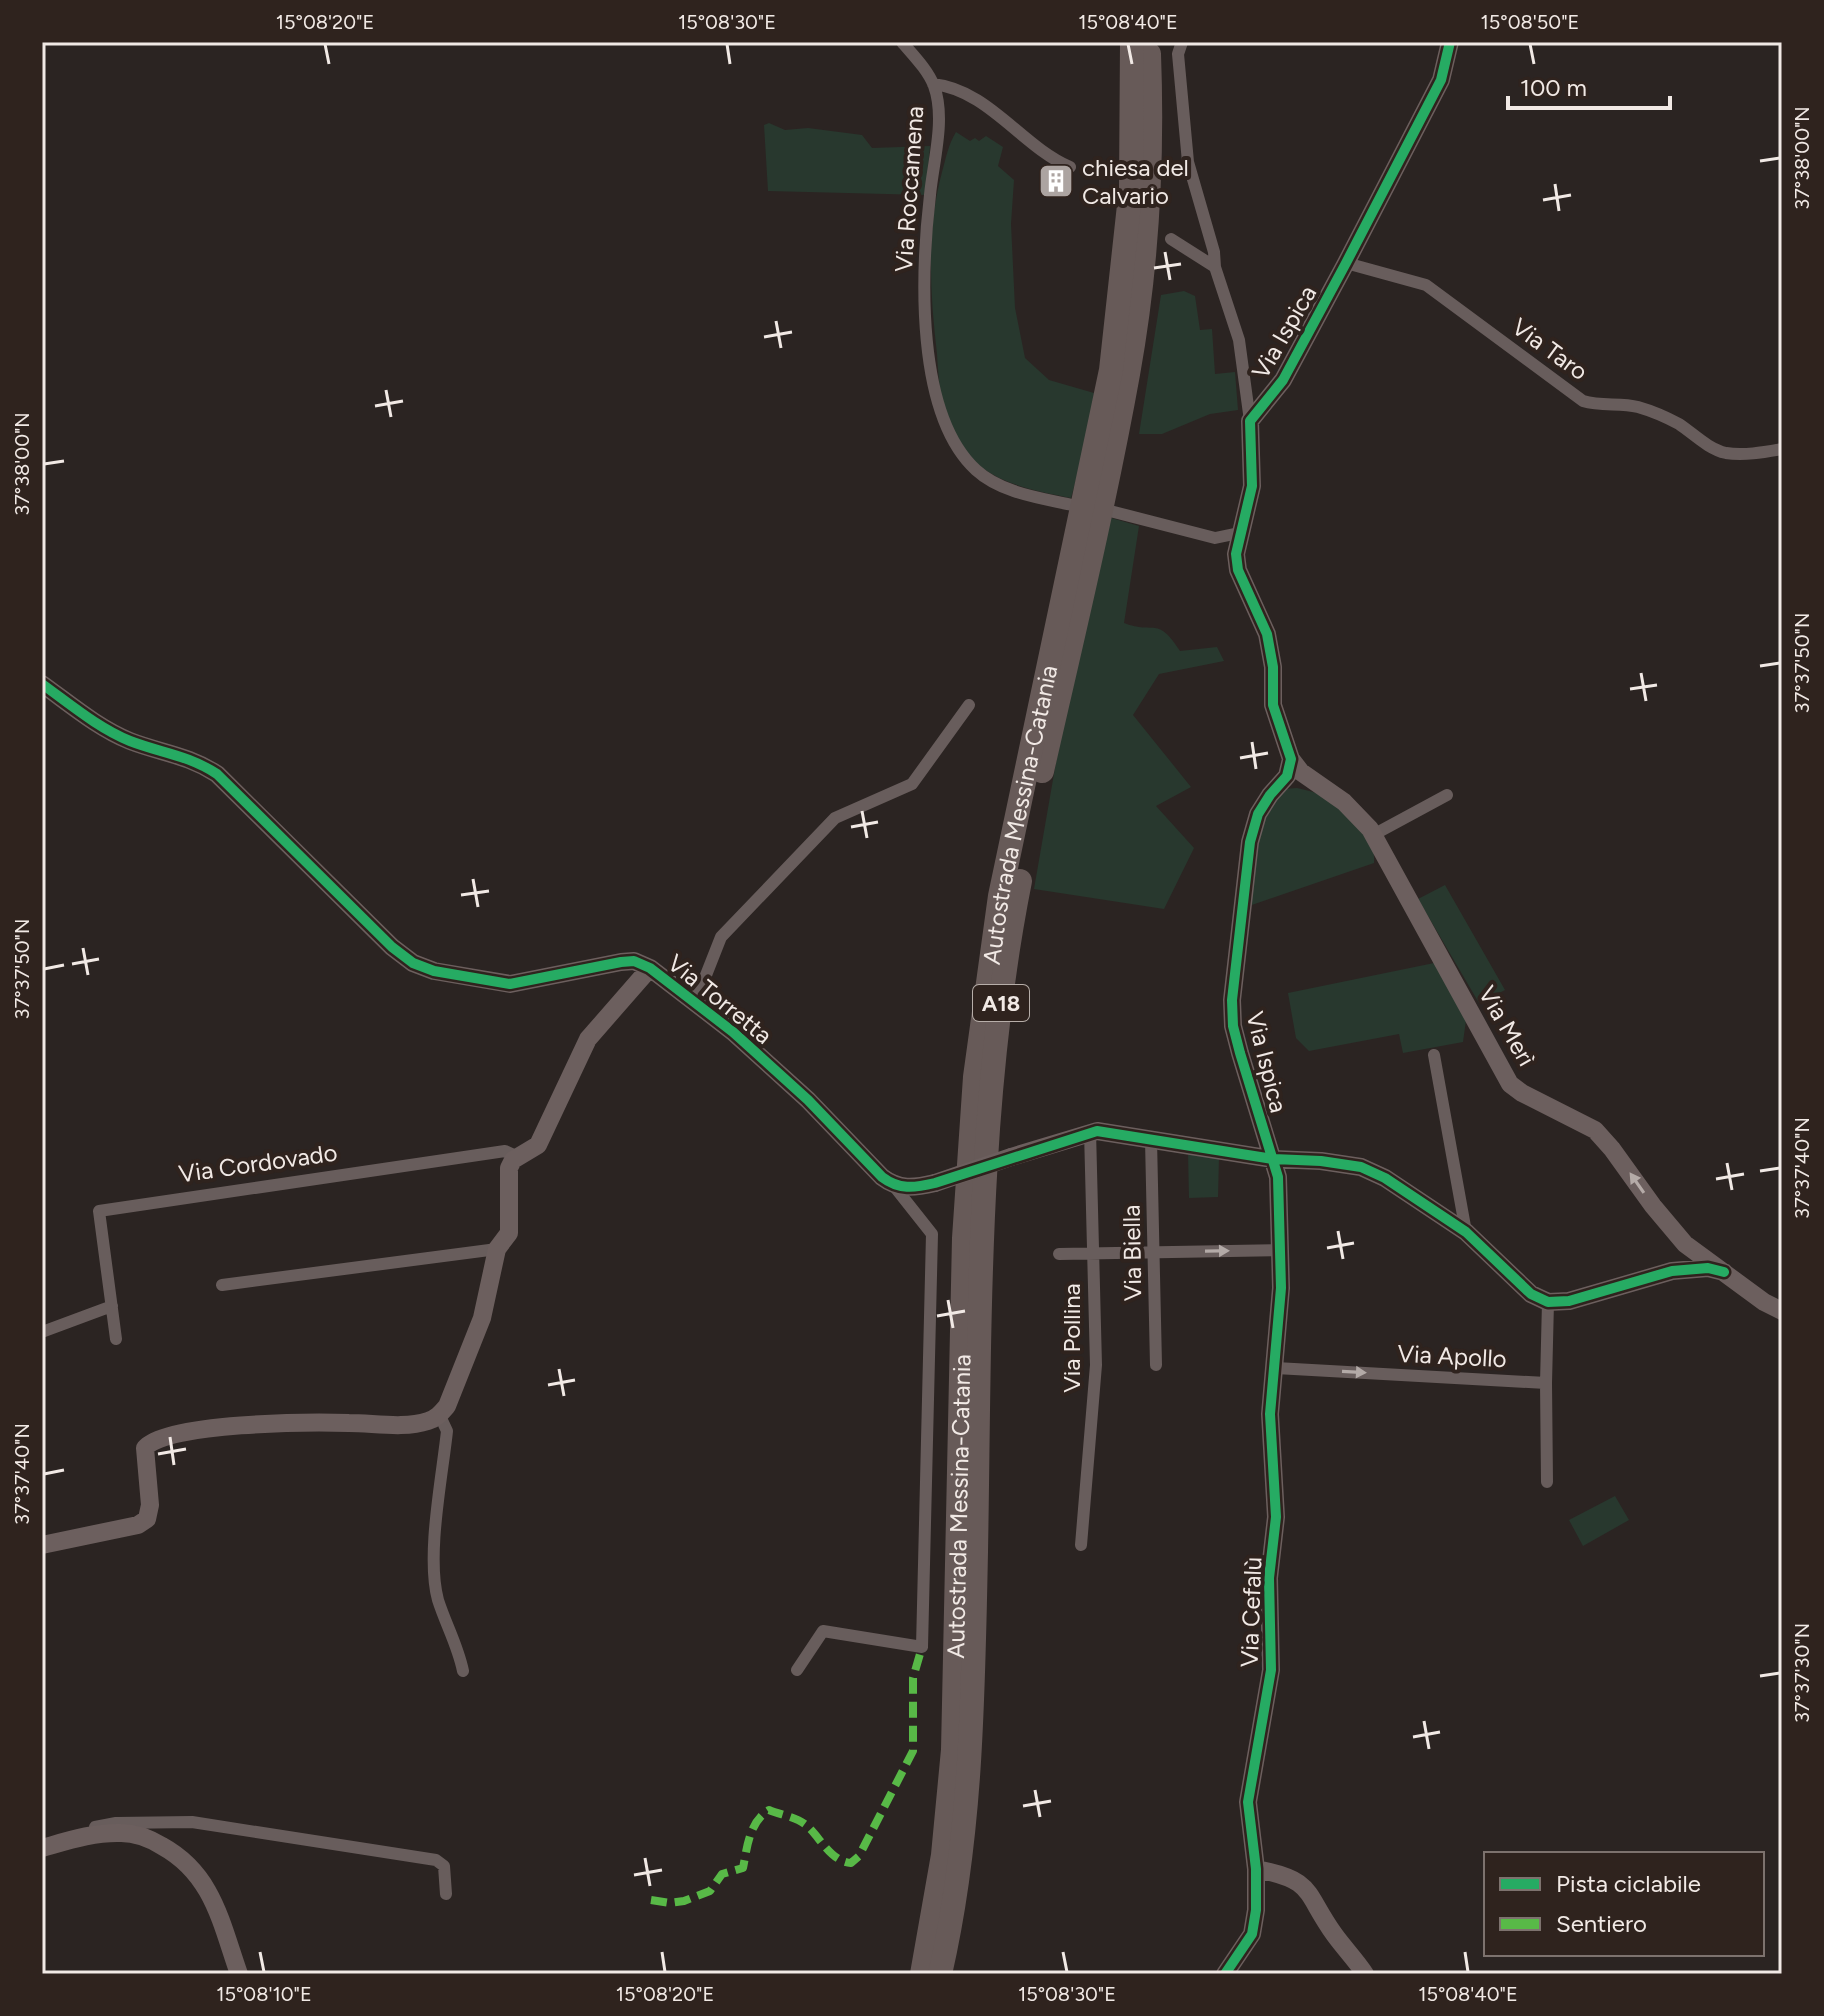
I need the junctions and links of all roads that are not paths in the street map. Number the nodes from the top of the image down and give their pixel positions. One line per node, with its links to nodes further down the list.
1 (902, 42): 6 (street, Via Roccamena)
2 (1132, 42): 62 (highway, Autostrada Messina-Catania / A18)
3 (1149, 42): 63 (highway, Autostrada Messina-Catania / A18)
4 (1182, 42): 10 (street, Via Ispica)
5 (1450, 42): 9 (street, Via Ispica)
6 (933, 84): 7 (street, Via Roccamena); 13 (street, Via Roccamena)
7 (1070, 167)
8 (1171, 239): 10 (street)
9 (1346, 263): 11 (street, Via Ispica); 12 (street, Via Taro)
10 (1215, 267): 11 (street, Via Ispica)
11 (1250, 421): 15 (street, Via Ispica)
12 (1782, 449)
13 (1072, 505)
14 (1110, 511): 16 (street)
15 (1239, 533): 16 (street); 17 (street, Via Ispica)
16 (1215, 538): 17 (street)
17 (1236, 554): 20 (street, Via Ispica)
18 (42, 684): 24 (street, Via Torretta)
19 (969, 705): 25 (street)
20 (1286, 773): 21 (street, Via Merì); 21 (street); 30 (street, Via Ispica)
21 (1330, 793): 23 (street, Via Merì)
22 (1447, 795): 23 (street)
23 (1373, 835): 34 (street, Via Merì, one-way to 23)
24 (650, 968): 25 (street, Via Torretta); 29 (street)
25 (695, 1003): 31 (street, Via Torretta)
26 (1434, 1055): 33 (street)
27 (1090, 1131): 28 (street); 31 (street, bridge); 38 (street, Via Pollina)
28 (1151, 1140): 30 (street); 37 (street, Via Biella)
29 (518, 1157): 35 (street); 44 (street, Via Cordovado)
30 (1273, 1159): 32 (street, Via Ispica); 33 (street)
31 (894, 1186): 55 (street, Via Torretta)
32 (1279, 1194): 36 (street, Via Cefalù)
33 (1466, 1232): 43 (street)
34 (1685, 1244): 40 (street); 41 (street, Via Merì)
35 (497, 1249): 42 (street); 51 (street)
36 (1281, 1250): 37 (street, one-way to 36); 49 (street, Via Cefalù)
37 (1154, 1252): 38 (street); 48 (street, Via Biella)
38 (1093, 1253): 39 (street); 54 (street, Via Pollina)
39 (1059, 1254)
40 (1672, 1271): 41 (street); 43 (street)
41 (1724, 1272): 45 (street, Via Merì)
42 (222, 1285)
43 (1548, 1302): 50 (street)
44 (112, 1306): 46 (street); 47 (street, Via Cordovado)
45 (1782, 1311)
46 (42, 1332)
47 (116, 1339)
48 (1156, 1365)
49 (1276, 1368): 50 (street, Via Apollo, one-way to 50); 59 (street, Via Cefalù)
50 (1546, 1383): 52 (street)
51 (440, 1416): 53 (street); 56 (street)
52 (1547, 1482)
53 (42, 1545)
54 (1081, 1545)
55 (797, 1670)
56 (463, 1671)
57 (81, 1838): 58 (street); 60 (street); 61 (street)
58 (42, 1848)
59 (1256, 1869): 64 (street, Via Cefalù); 65 (street)
60 (446, 1894)
61 (239, 1974)
62 (922, 1974)
63 (940, 1974)
64 (1225, 1974)
65 (1365, 1974)

